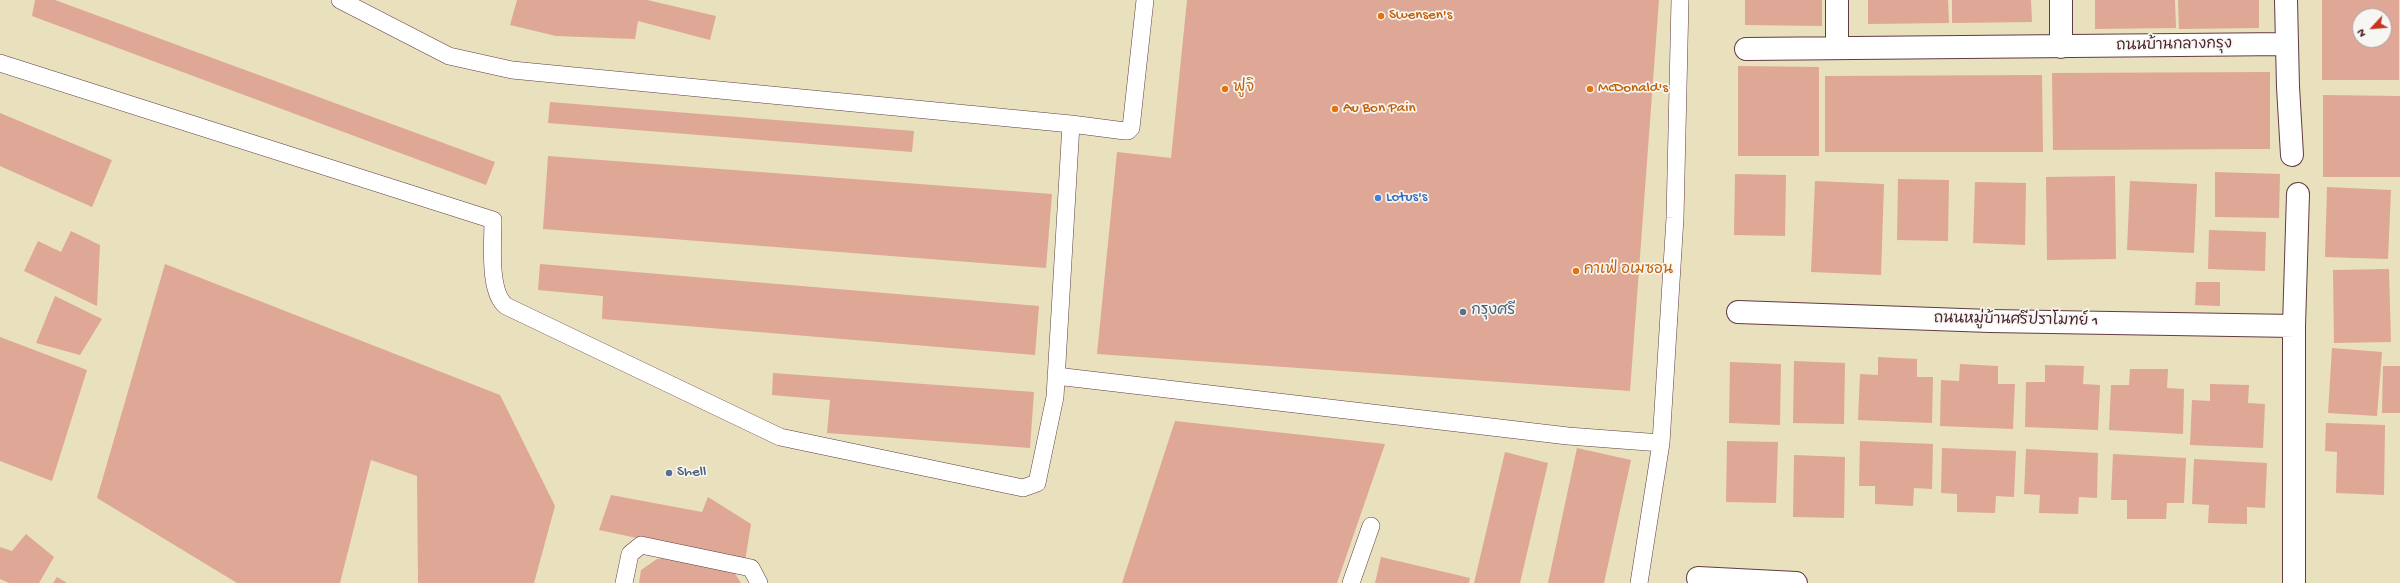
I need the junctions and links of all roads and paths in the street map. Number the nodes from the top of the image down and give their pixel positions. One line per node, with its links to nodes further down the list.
1 (340, 0): 12 (lane)
2 (1145, 0): 12 (lane)
3 (1680, 0): 18 (lane)
4 (1837, 0): 9 (street)
5 (2061, 0): 8 (street)
6 (2286, 0): 7 (street)
7 (2287, 44): 8 (street, ถนนบ้านกลางกรุง); 13 (street)
8 (2061, 47): 9 (street, ถนนบ้านกลางกรุง)
9 (1838, 48): 10 (street, ถนนบ้านกลางกรุง)
10 (1746, 49)
11 (0, 63): 17 (lane)
12 (1071, 124): 17 (lane)
13 (2292, 155)
14 (2298, 194): 16 (street)
15 (1738, 312): 16 (street, ถนนหมู่บ้านศรีปราโมทย์ 1)
16 (2294, 326): 26 (street)
17 (1056, 376): 18 (lane)
18 (1661, 443): 24 (lane)
19 (1371, 526): 23 (lane)
20 (1698, 578): 25 (street)
21 (624, 583): 22 (lane)
22 (759, 583)
23 (1350, 583)
24 (1638, 583)
25 (1796, 583)
26 (2294, 583)

